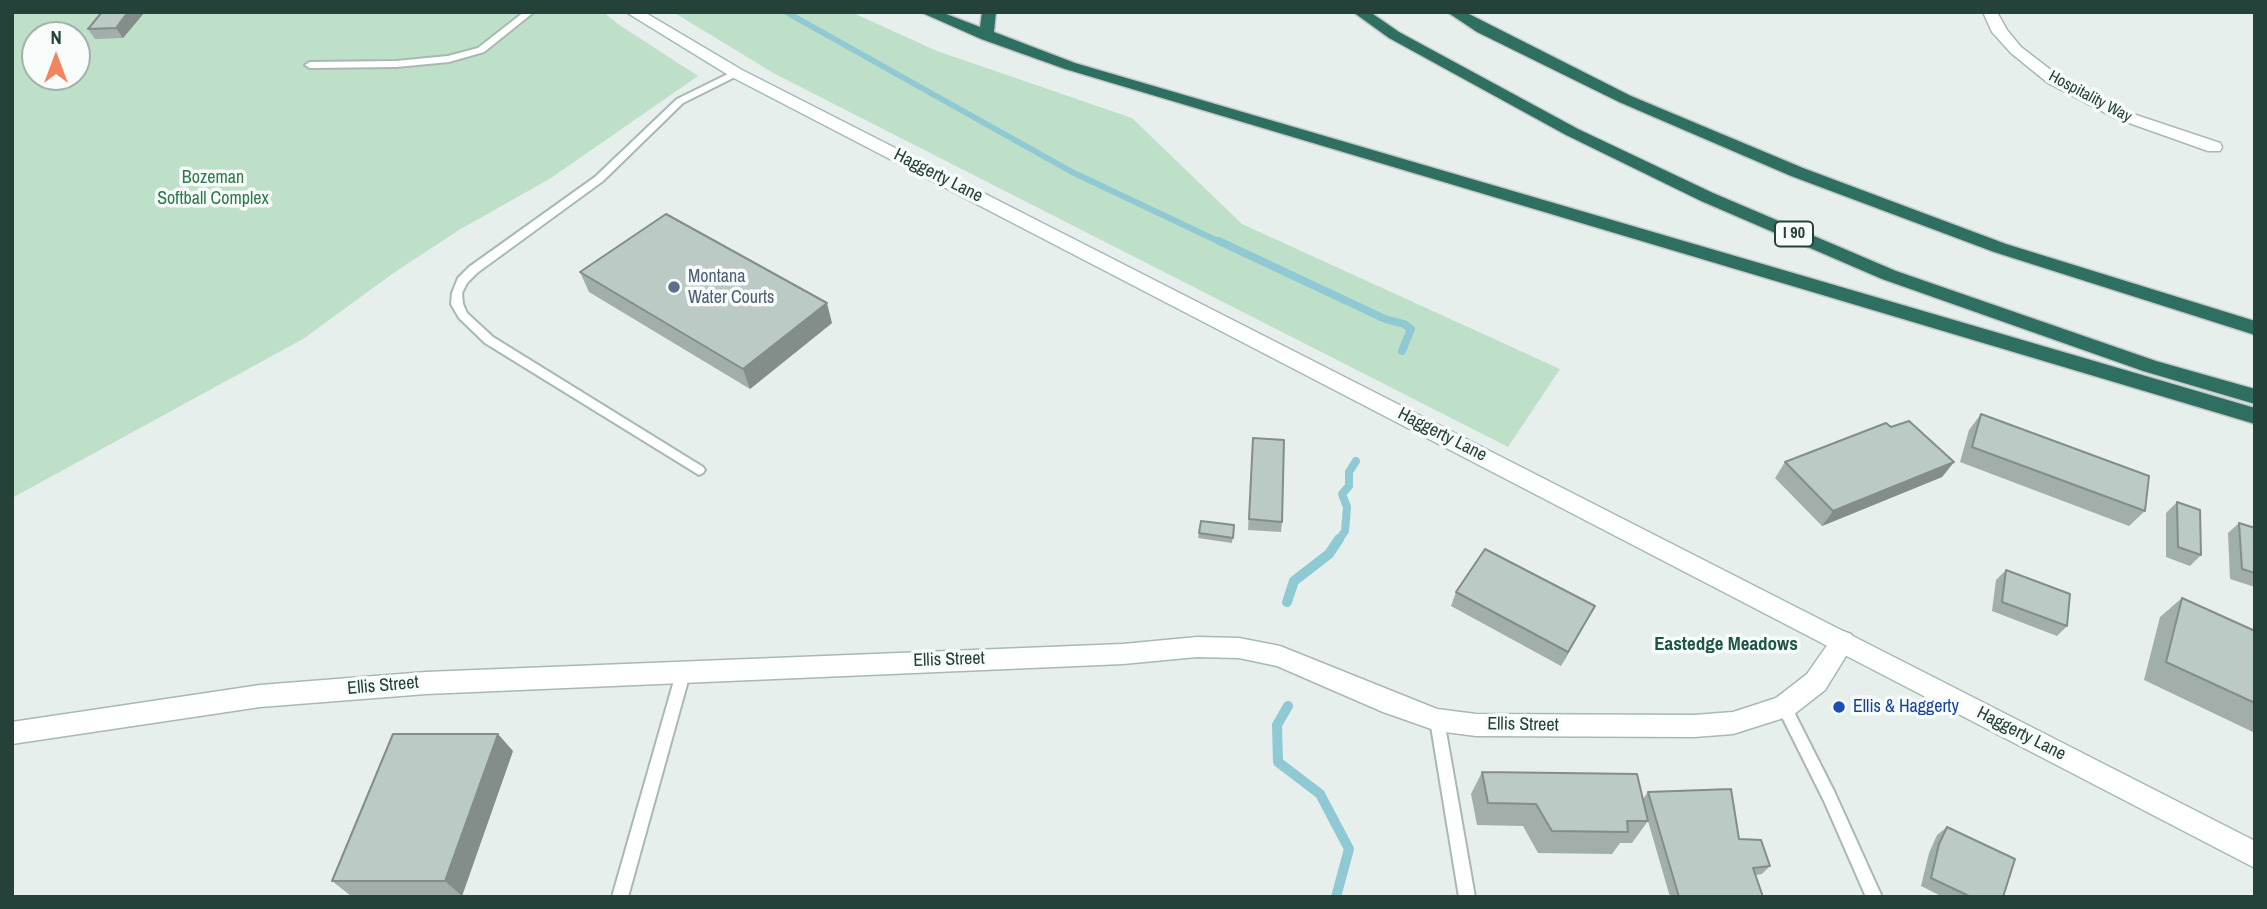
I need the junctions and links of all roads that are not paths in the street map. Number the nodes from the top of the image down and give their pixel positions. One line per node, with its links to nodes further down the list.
1 (530, 12): 9 (lane)
2 (633, 12): 10 (street, Haggerty Lane)
3 (928, 12): 8 (highway)
4 (989, 12): 8 (highway)
5 (1360, 12): 13 (highway, I 90)
6 (1454, 12): 12 (highway)
7 (1990, 12): 11 (street, Hospitality Way)
8 (986, 36): 14 (highway)
9 (310, 65)
10 (736, 73): 15 (lane); 16 (street, Haggerty Lane)
11 (2214, 146)
12 (2255, 328)
13 (2255, 397)
14 (2255, 416)
15 (699, 470)
16 (1843, 641): 18 (street, Ellis Street); 21 (street, Haggerty Lane)
17 (684, 670): 19 (street, Ellis Street); 20 (street, Ellis Street); 22 (lane)
18 (1784, 707): 19 (street, Ellis Street); 24 (lane)
19 (1437, 720): 23 (lane)
20 (12, 733)
21 (2255, 855)
22 (620, 897)
23 (1467, 897)
24 (1874, 897)

